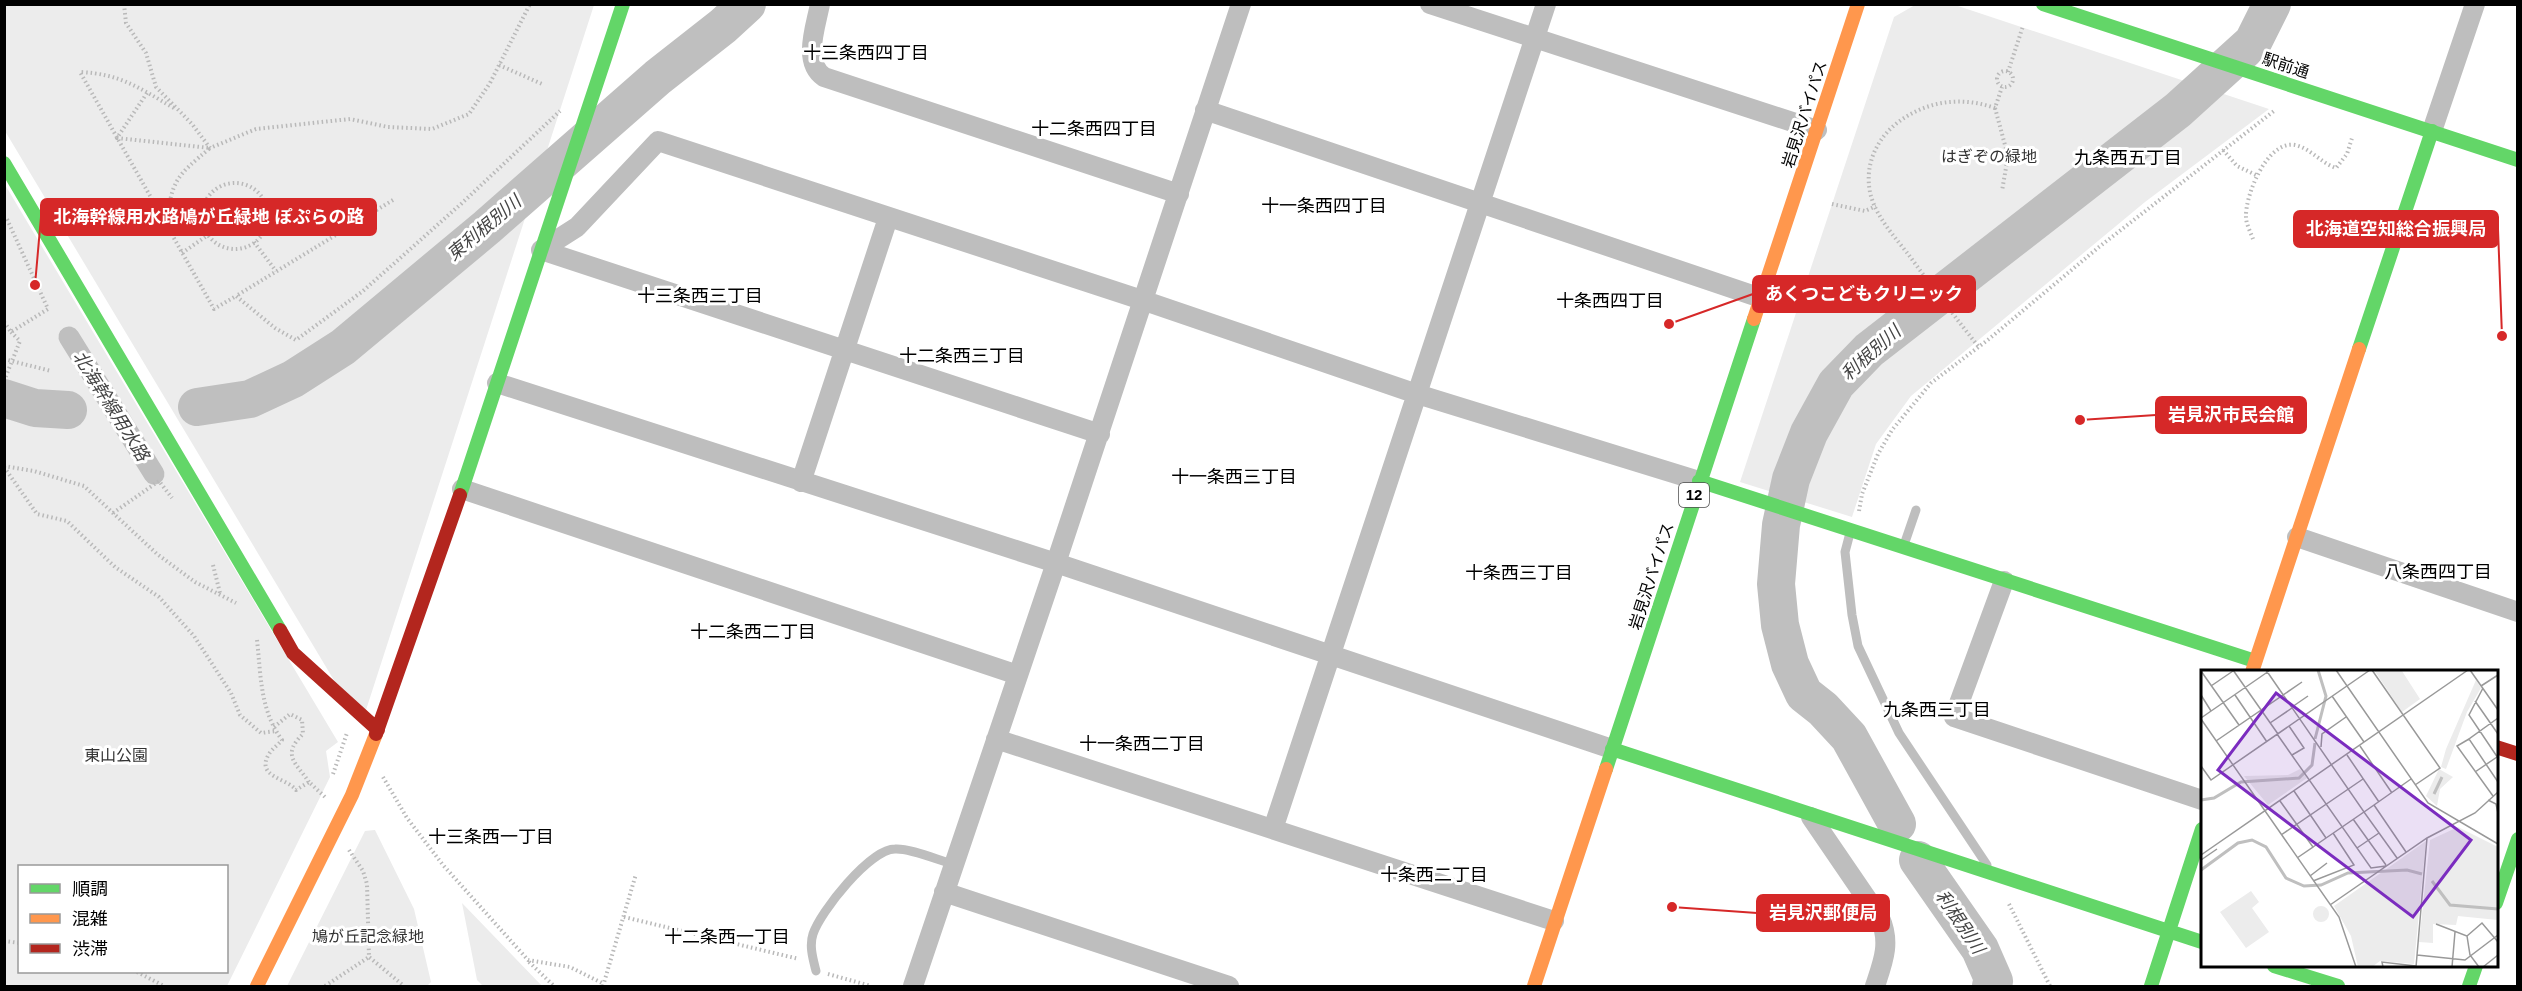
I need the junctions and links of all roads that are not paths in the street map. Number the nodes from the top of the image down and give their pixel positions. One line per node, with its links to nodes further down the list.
1 (623, 4): 18 (main road)
2 (820, 4): 15 (street)
3 (1241, 4): 10 (street)
4 (1430, 4): 9 (street)
5 (1546, 4): 9 (street)
6 (1858, 4): 11 (main road, 岩見沢バイパス / 12)
7 (2043, 4): 12 (main road, 駅前通)
8 (2475, 4): 12 (street)
9 (1534, 38): 11 (street); 16 (street)
10 (1205, 110): 15 (street); 16 (street)
11 (1817, 130): 19 (main road, 岩見沢バイパス / 12)
12 (2432, 131): 13 (main road, 駅前通); 30 (main road)
13 (2517, 160)
14 (4, 163): 38 (main road)
15 (1179, 194): 20 (street)
16 (1482, 201): 19 (street); 23 (street)
17 (888, 218): 18 (street); 20 (street); 21 (street)
18 (541, 250): 21 (street); 22 (main road)
19 (1761, 298): 25 (main road, 岩見沢バイパス / 12)
20 (1142, 300): 23 (street); 24 (street)
21 (845, 350): 24 (street); 26 (street)
22 (496, 383): 26 (street); 27 (main road)
23 (1417, 394): 25 (street); 35 (street)
24 (1100, 434): 32 (street)
25 (1699, 481): 29 (main road); 41 (main road, 岩見沢バイパス / 12)
26 (801, 482): 32 (street)
27 (462, 489): 37 (street); 38 (main road)
28 (1916, 510): 31 (lane)
29 (1850, 530): 31 (main road); 49 (lane)
30 (2296, 537): 34 (street); 36 (main road)
31 (1903, 548): 33 (main road)
32 (1056, 563): 35 (street); 37 (street)
33 (2004, 581): 36 (main road); 43 (street)
34 (2517, 612)
35 (1333, 654): 41 (street); 45 (street)
36 (2256, 668)
37 (1018, 675): 39 (street)
38 (378, 730): 59 (main road)
39 (996, 739): 45 (street); 48 (street)
40 (2498, 748): 42 (main road)
41 (1612, 749): 44 (main road); 52 (main road, 岩見沢バイパス / 12)
42 (2517, 754)
43 (2201, 800)
44 (1811, 817): 49 (main road); 63 (street)
45 (1273, 829): 52 (street)
46 (2201, 832): 53 (main road)
47 (2517, 839): 51 (main road)
48 (953, 864): 50 (street); 57 (lane)
49 (1992, 872): 53 (main road)
50 (944, 892): 60 (street); 61 (street)
51 (2498, 897)
52 (1554, 921): 62 (main road, 岩見沢バイパス / 12)
53 (2169, 931): 54 (main road); 64 (main road)
54 (2201, 942)
55 (2277, 967): 58 (main road)
56 (2476, 967): 66 (main road)
57 (816, 971)
58 (2301, 975): 65 (main road)
59 (257, 987)
60 (913, 987)
61 (1229, 987)
62 (1534, 987)
63 (1875, 987)
64 (2151, 987)
65 (2338, 987)
66 (2469, 987)

